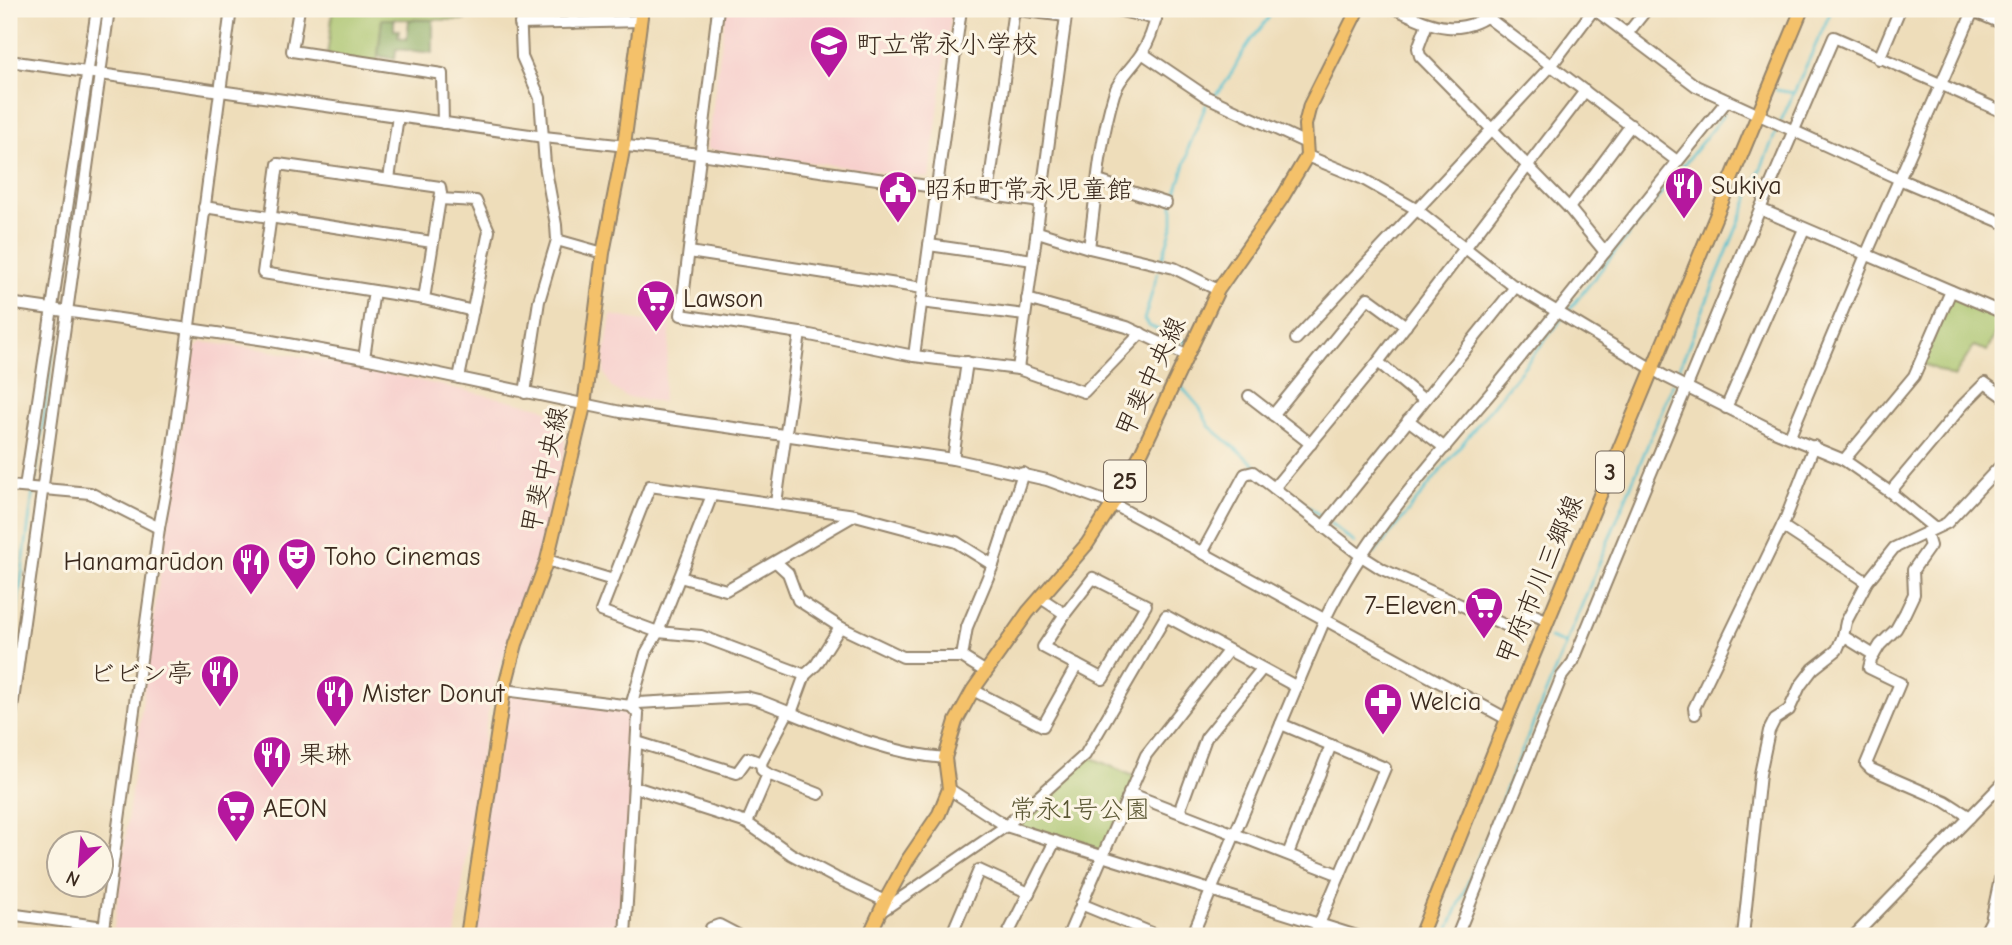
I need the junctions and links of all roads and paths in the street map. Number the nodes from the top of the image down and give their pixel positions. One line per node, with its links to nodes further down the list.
1 (97, 9): 33 (street)
2 (109, 9): 34 (street)
3 (230, 9): 36 (street)
4 (299, 9): 42 (street)
5 (520, 9): 25 (street)
6 (574, 9): 24 (street)
7 (718, 9): 49 (street)
8 (961, 9): 56 (street)
9 (1008, 9): 10 (street)
10 (1014, 9): 20 (street); 57 (street)
11 (1112, 9): 21 (street)
12 (1359, 9): 47 (main road)
13 (1396, 9): 26 (street)
14 (1497, 9): 23 (street)
15 (1594, 9): 28 (street); 32 (street)
16 (1647, 9): 28 (street)
17 (1900, 9): 30 (street)
18 (1798, 10): 41 (main road, 甲府市川三郷線 / 3)
19 (1974, 10): 27 (street); 35 (street)
20 (1066, 12): 59 (street)
21 (1157, 14): 29 (street)
22 (641, 15): 24 (street); 48 (main road, 甲斐中央線)
23 (1487, 17): 26 (street); 32 (street)
24 (573, 23): 25 (street)
25 (520, 24): 46 (street)
26 (1427, 24): 44 (street)
27 (2003, 24)
28 (1627, 34): 38 (street)
29 (1142, 53): 47 (street); 55 (street)
30 (1879, 59): 35 (street); 45 (street)
31 (9, 61): 33 (street)
32 (1551, 66): 37 (street); 44 (street)
33 (87, 72): 34 (street); 88 (street)
34 (100, 74): 36 (street); 90 (street)
35 (1939, 85): 39 (street); 54 (street)
36 (220, 90): 40 (street); 61 (street)
37 (1585, 91): 43 (street); 52 (street)
38 (1726, 102): 41 (street); 51 (street)
39 (2003, 112)
40 (398, 116): 42 (street); 53 (street)
41 (1762, 117): 45 (street); 105 (main road, 甲府市川三郷線 / 3)
42 (443, 123): 46 (street)
43 (1631, 125): 51 (street); 62 (street)
44 (1493, 128): 52 (street); 63 (street)
45 (1792, 130): 54 (street); 64 (street)
46 (544, 137): 48 (street); 69 (street)
47 (1306, 143): 50 (main road)
48 (624, 145): 49 (street); 76 (main road, 甲斐中央線)
49 (700, 154): 56 (street); 74 (street)
50 (1307, 156): 63 (street); 81 (main road, 甲斐中央線 / 25)
51 (1677, 161): 75 (street)
52 (1527, 166): 62 (street); 72 (street)
53 (389, 179): 58 (street); 65 (street)
54 (1899, 179): 66 (street); 77 (street)
55 (1098, 181): 60 (street); 73 (street)
56 (937, 186): 57 (street); 71 (street)
57 (988, 194): 59 (street)
58 (440, 199): 70 (street); 89 (street)
59 (1041, 202): 68 (street)
60 (1167, 203)
61 (204, 207): 65 (street); 95 (street)
62 (1569, 208): 75 (street)
63 (1416, 209): 72 (street); 98 (street)
64 (1760, 209): 67 (street); 107 (street)
65 (271, 218): 70 (street); 83 (street)
66 (2003, 223)
67 (1804, 229): 77 (street); 113 (street)
68 (1038, 232): 73 (street); 78 (street)
69 (557, 240): 76 (street); 108 (street)
70 (432, 242): 84 (street)
71 (929, 245): 78 (street); 80 (street)
72 (1465, 247): 79 (street); 94 (street)
73 (1089, 248): 81 (street)
74 (689, 252): 80 (street); 97 (street)
75 (1605, 252): 92 (street)
76 (603, 253): 112 (main road, 甲斐中央線)
77 (1866, 255): 82 (street); 117 (street)
78 (1033, 260): 85 (street)
79 (1516, 286): 92 (street); 111 (street)
80 (923, 288): 86 (street)
81 (1218, 290): 99 (main road, 甲斐中央線 / 25)
82 (1951, 290): 91 (street); 122 (street)
83 (374, 291): 84 (street); 101 (street)
84 (424, 299): 89 (street)
85 (1027, 299): 93 (street); 96 (street)
86 (921, 302): 93 (street); 100 (street)
87 (9, 303): 88 (street)
88 (52, 309): 90 (street); 126 (street)
89 (473, 311): 106 (street)
90 (67, 312): 95 (street); 127 (street)
91 (2003, 313)
92 (1561, 314): 105 (street); 120 (street)
93 (1025, 315): 104 (street)
94 (1406, 326): 103 (street); 114 (street)
95 (188, 328): 101 (street); 136 (street)
96 (1141, 332): 99 (street); 104 (street)
97 (800, 333): 100 (street); 116 (street)
98 (1296, 339)
99 (1186, 355): 132 (main road, 甲斐中央線 / 25)
100 (914, 356): 102 (street)
101 (364, 358): 106 (street)
102 (967, 362): 104 (street); 121 (street)
103 (1378, 362): 111 (street); 118 (street)
104 (1018, 369)
105 (1652, 369): 107 (street); 149 (main road, 甲府市川三郷線 / 3)
106 (459, 378): 108 (street)
107 (1686, 386): 113 (street); 211 (street)
108 (525, 393): 112 (street)
109 (1249, 396): 114 (street)
110 (2003, 397): 129 (street)
111 (1424, 400): 115 (street)
112 (584, 406): 116 (street); 140 (main road, 甲斐中央線)
113 (1726, 408): 117 (street)
114 (1273, 415): 118 (street)
115 (1408, 420): 120 (street); 135 (street)
116 (786, 434): 121 (street); 131 (street)
117 (1790, 436): 119 (street)
118 (1311, 444): 128 (street)
119 (1814, 446): 122 (street); 134 (street)
120 (1445, 448): 139 (street)
121 (953, 459): 124 (street)
122 (1844, 460): 129 (street)
123 (2003, 463): 137 (street)
124 (1023, 473): 132 (street); 142 (street)
125 (9, 486): 126 (street)
126 (25, 487): 127 (street)
127 (44, 488): 136 (street); 168 (street)
128 (1274, 488): 135 (street); 138 (street)
129 (1890, 492): 137 (street)
130 (712, 495): 131 (street); 143 (street); 144 (street)
131 (776, 503): 133 (street)
132 (1112, 504): 138 (street); 146 (main road, 甲斐中央線 / 25)
133 (855, 515): 141 (street); 142 (street)
134 (1782, 526): 145 (street); 165 (street)
135 (1322, 527): 139 (street)
136 (159, 528): 197 (street)
137 (1930, 530): 145 (street); 154 (street)
138 (1202, 553): 148 (street)
139 (1360, 555): 148 (street); 149 (street)
140 (547, 560): 144 (street); 161 (main road, 甲斐中央線)
141 (776, 562): 143 (street); 150 (street)
142 (993, 565): 155 (street)
143 (680, 577): 151 (street)
144 (613, 580): 151 (street)
145 (1867, 582): 152 (street)
146 (1041, 598): 147 (street); 158 (main road, 甲斐中央線 / 25)
147 (1065, 614): 156 (street); 156 (street)
148 (1325, 619): 160 (street); 166 (street)
149 (1548, 621): 166 (main road, 甲府市川三郷線 / 3)
150 (840, 627): 155 (street); 159 (street)
151 (658, 632): 159 (street); 163 (street)
152 (1843, 636): 154 (street); 212 (street)
153 (1228, 651): 157 (street); 177 (street); 182 (street)
154 (1874, 655): 180 (street)
155 (962, 657): 158 (street)
156 (1077, 665): 162 (street)
157 (1262, 668): 160 (street); 179 (street)
158 (986, 672): 162 (main road, 甲斐中央線 / 25)
159 (805, 675): 164 (street)
160 (1297, 687): 167 (street)
161 (504, 690): 163 (street); 198 (main road, 甲斐中央線)
162 (973, 690): 171 (main road, 甲斐中央線 / 25)
163 (631, 706): 164 (street); 169 (street)
164 (790, 712): 171 (street); 172 (street)
165 (1695, 714)
166 (1507, 719): 210 (main road, 甲府市川三郷線 / 3)
167 (1281, 724): 170 (street); 183 (street)
168 (9, 730)
169 (638, 742): 172 (street); 175 (street)
170 (1331, 745): 185 (street); 188 (street)
171 (944, 758): 176 (main road, 甲斐中央線 / 25)
172 (761, 763): 173 (street)
173 (768, 774): 178 (street); 181 (street)
174 (2003, 783): 180 (street)
175 (635, 788): 181 (street); 199 (street)
176 (949, 789): 182 (street); 191 (main road)
177 (1129, 793): 179 (street); 186 (street)
178 (819, 794)
179 (1179, 812): 183 (street)
180 (1970, 817): 213 (street)
181 (747, 823): 191 (street)
182 (1006, 826): 184 (street); 194 (street)
183 (1235, 833): 185 (street); 189 (street)
184 (1055, 841): 186 (street); 190 (street)
185 (1288, 854): 188 (street)
186 (1101, 856): 189 (street); 192 (street)
187 (2003, 865): 214 (street)
188 (1340, 875): 195 (street)
189 (1212, 891): 195 (street); 207 (street)
190 (1029, 893): 203 (street); 204 (street)
191 (885, 901): 194 (main road)
192 (1081, 904): 196 (street); 205 (street)
193 (9, 914): 197 (street)
194 (879, 914): 202 (main road)
195 (1319, 924): 208 (street); 209 (street)
196 (1133, 931): 206 (street)
197 (103, 932)
198 (467, 936)
199 (625, 936)
200 (709, 936): 201 (street)
201 (740, 936)
202 (869, 936)
203 (951, 936)
204 (1007, 936)
205 (1068, 936)
206 (1159, 936)
207 (1192, 936)
208 (1314, 936)
209 (1357, 936)
210 (1420, 936)
211 (1457, 936)
212 (1743, 936)
213 (1854, 936)
214 (1983, 936)

